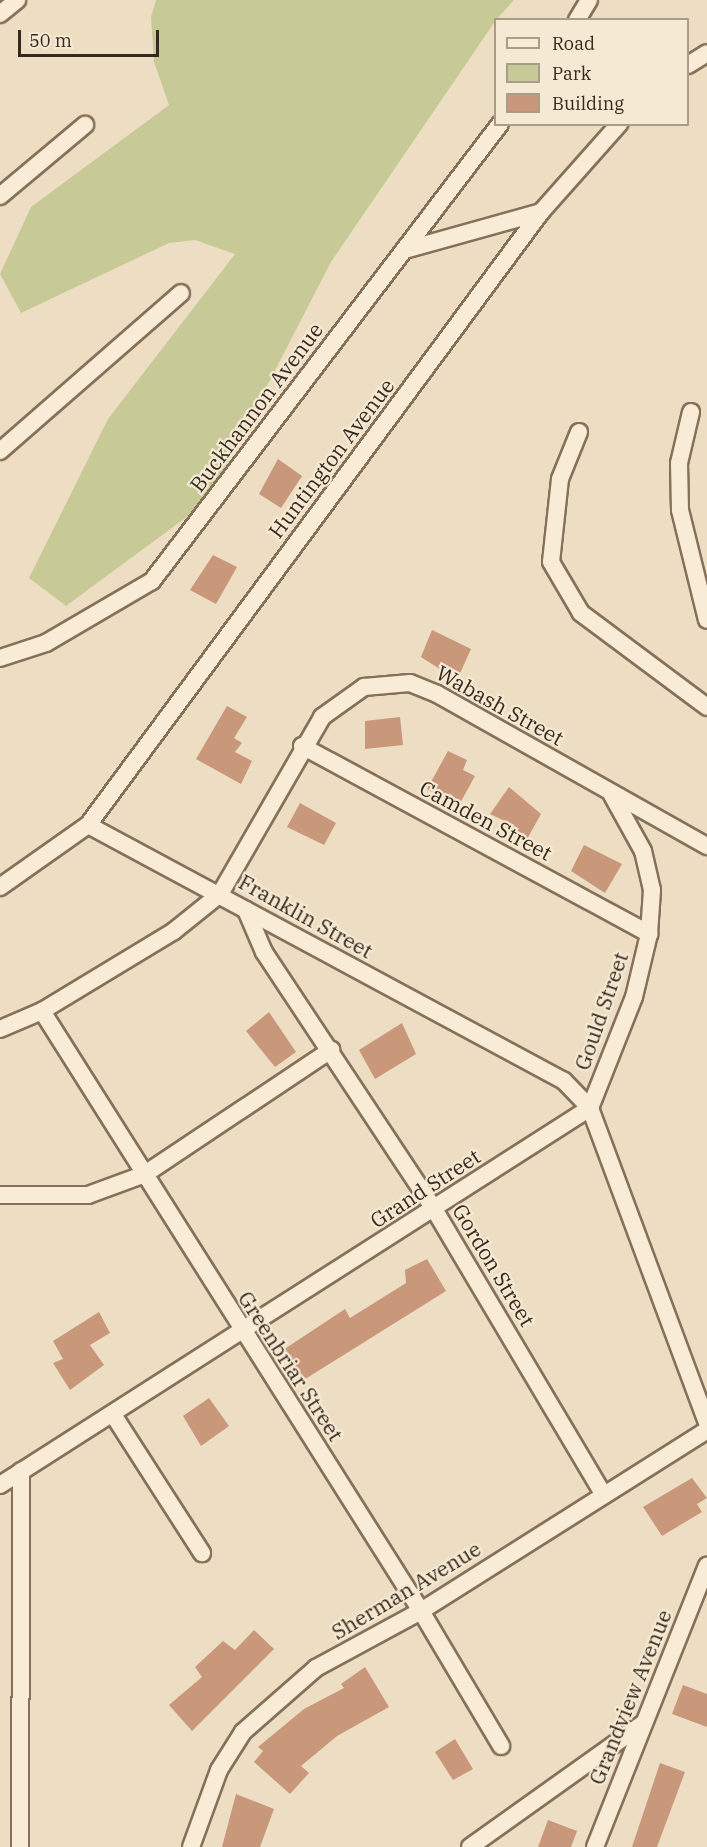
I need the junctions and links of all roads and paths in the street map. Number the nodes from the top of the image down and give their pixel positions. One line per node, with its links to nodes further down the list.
1 (17, 0): 3 (street)
2 (589, 0): 4 (street)
3 (0, 14)
4 (578, 18)
5 (707, 53): 6 (street)
6 (689, 64)
7 (85, 125): 10 (street)
8 (498, 126): 12 (street, Buckhannon Avenue)
9 (617, 126): 11 (street, Huntington Avenue)
10 (0, 196)
11 (541, 212): 12 (street); 22 (street, Huntington Avenue)
12 (405, 250): 18 (street, Buckhannon Avenue)
13 (181, 293): 16 (street)
14 (691, 412): 17 (street)
15 (579, 432): 19 (street)
16 (0, 451)
17 (707, 620)
18 (0, 658)
19 (707, 707)
20 (302, 746): 21 (street, Wabash Street); 25 (street, Wabash Street); 27 (street, Camden Street)
21 (610, 792): 23 (street, Wabash Street); 27 (street, Gould Street)
22 (87, 825): 24 (street); 25 (street, Franklin Street)
23 (707, 846)
24 (0, 887)
25 (220, 894): 26 (street, Franklin Street); 28 (street)
26 (246, 910): 30 (street, Gordon Street); 31 (street, Franklin Street)
27 (649, 934): 31 (street, Gould Street)
28 (42, 1011): 29 (street); 32 (street, Greenbriar Street)
29 (0, 1029)
30 (331, 1050): 32 (street); 34 (street, Gordon Street)
31 (590, 1108): 34 (street, Grand Street); 37 (street)
32 (146, 1174): 33 (street); 35 (street, Greenbriar Street)
33 (0, 1195)
34 (434, 1209): 35 (street, Grand Street); 41 (street, Gordon Street)
35 (242, 1332): 36 (street, Grand Street); 44 (street, Greenbriar Street)
36 (114, 1416): 39 (street, Grand Street); 42 (street)
37 (707, 1423)
38 (707, 1430): 41 (street, Sherman Avenue)
39 (21, 1472): 40 (street, Grand Street); 47 (street)
40 (0, 1485)
41 (603, 1494): 44 (street, Sherman Avenue)
42 (202, 1553)
43 (707, 1564): 45 (street, Grandview Avenue)
44 (422, 1611): 46 (street, Greenbriar Street); 48 (street, Sherman Avenue)
45 (644, 1723): 49 (street); 50 (street, Grandview Avenue)
46 (501, 1746)
47 (20, 1847)
48 (191, 1847)
49 (470, 1847)
50 (595, 1847)

